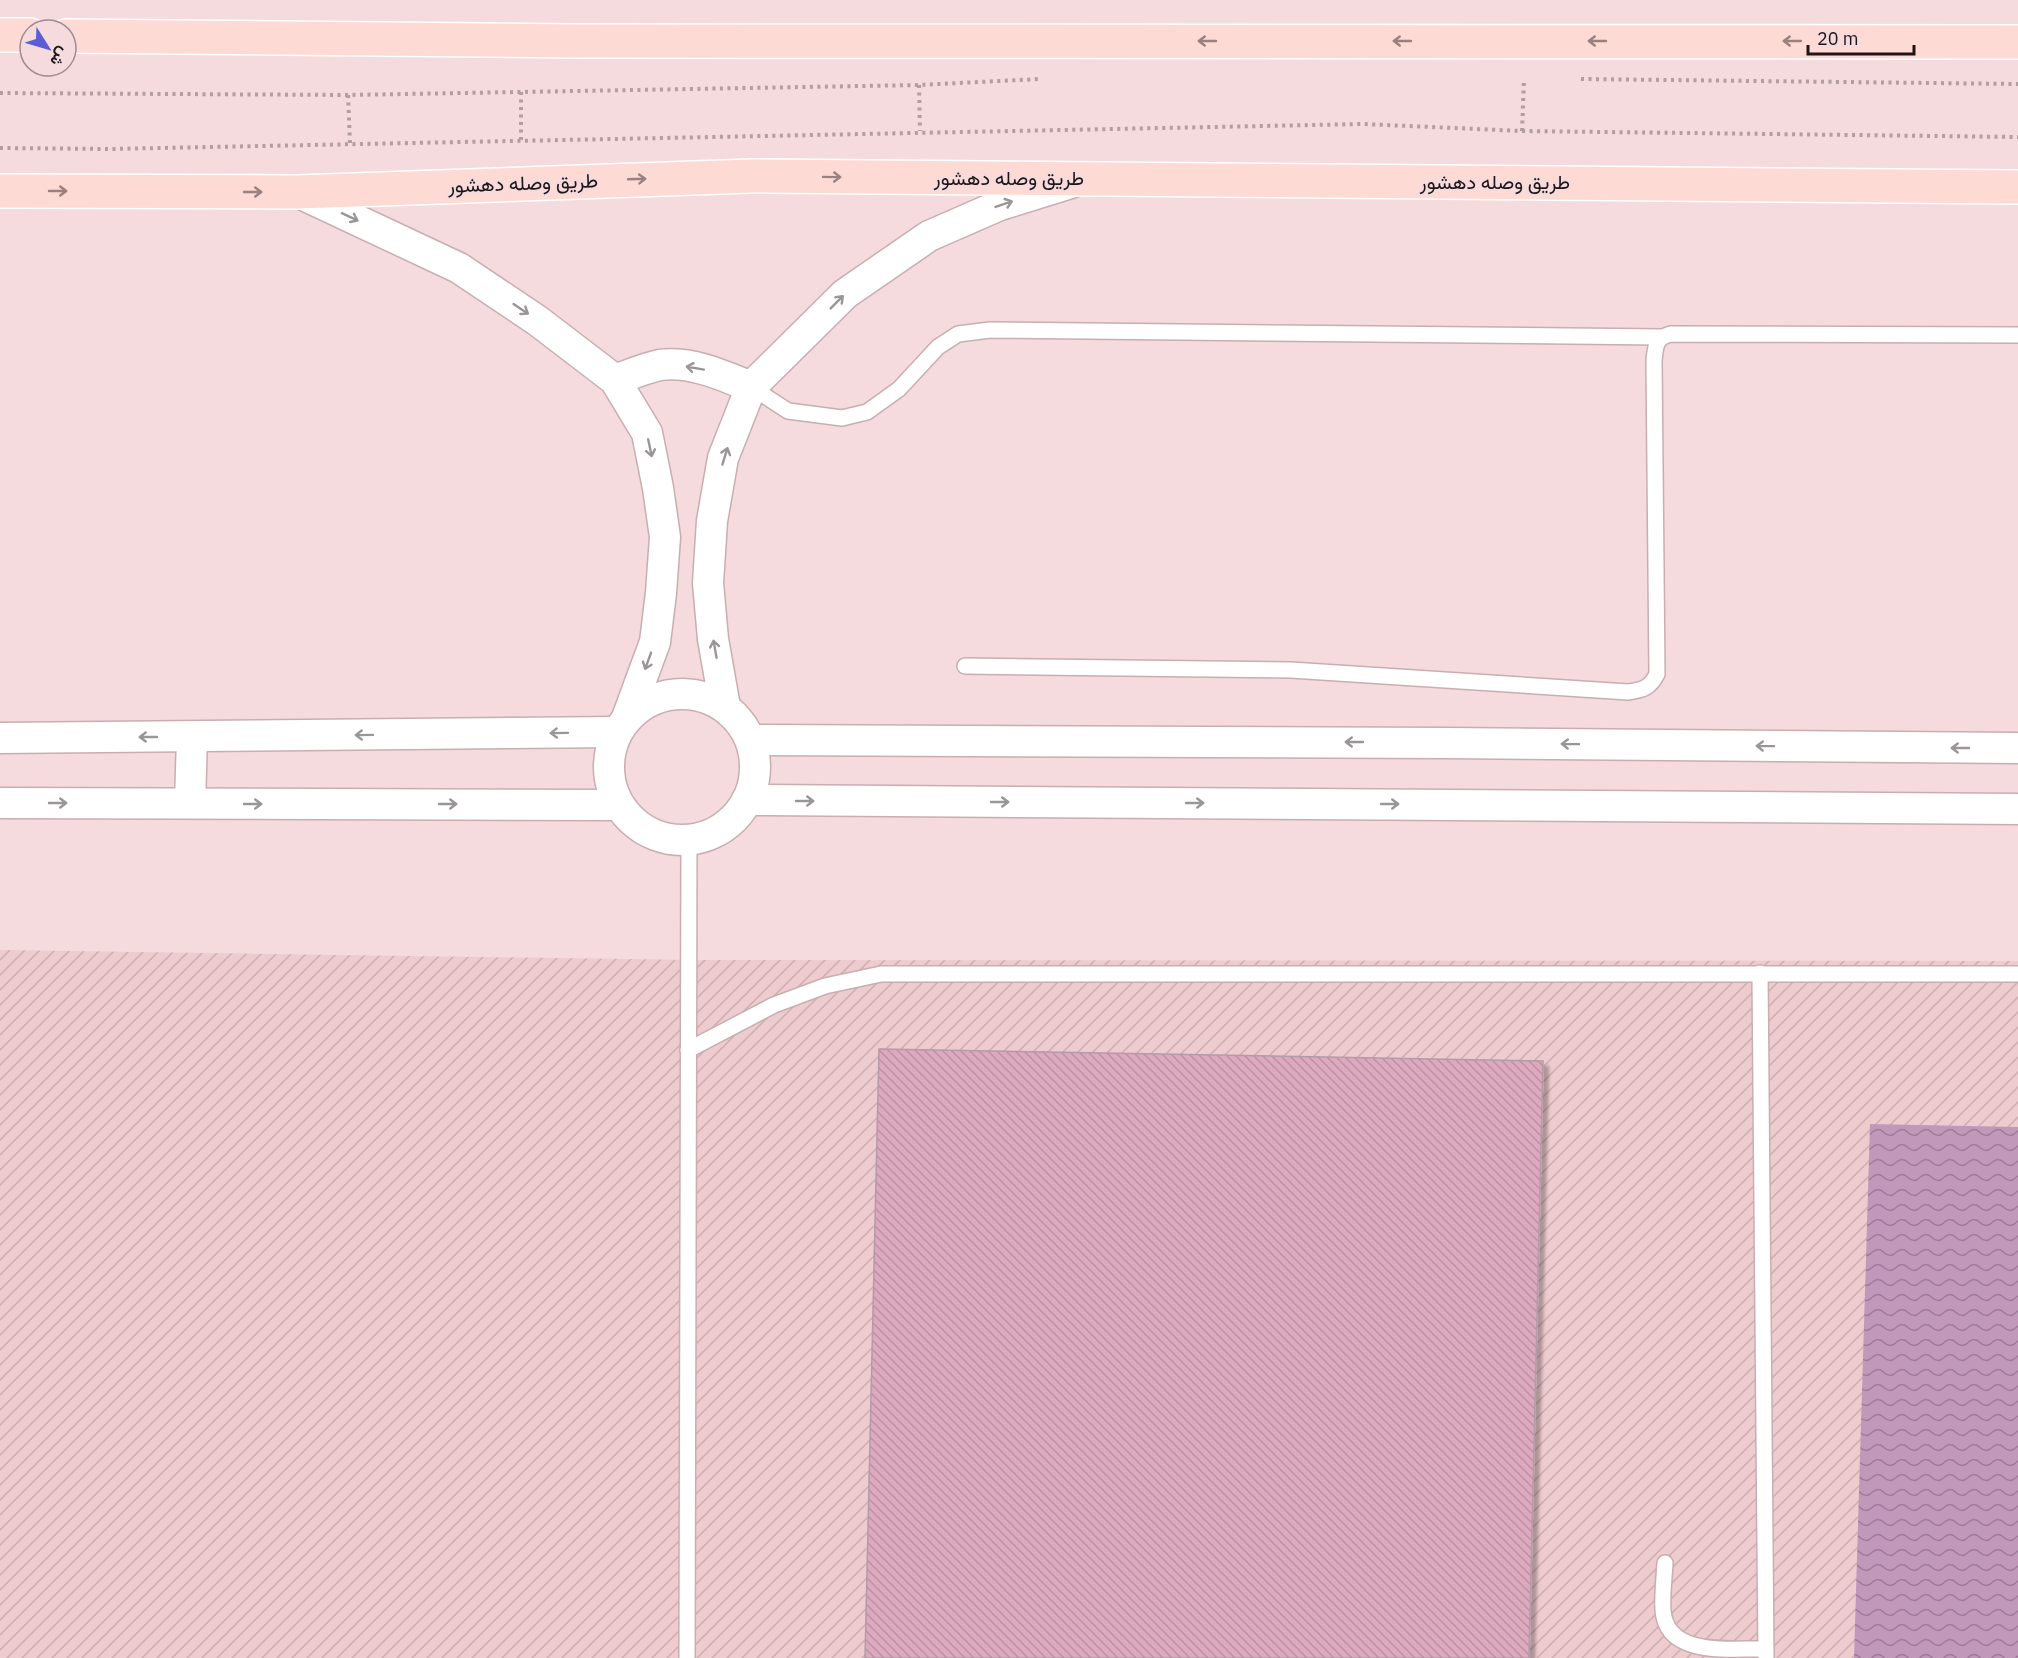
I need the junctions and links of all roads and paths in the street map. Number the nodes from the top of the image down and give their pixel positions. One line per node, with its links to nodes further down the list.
1 (0, 35): 2 (main road)
2 (18, 35)
3 (78, 36): 4 (main road, one-way to 3)
4 (2018, 42)
5 (1047, 79): 9 (path)
6 (1536, 79): 14 (path)
7 (1571, 79): 8 (path)
8 (2018, 84)
9 (919, 85): 10 (path); 13 (path)
10 (521, 91): 12 (path); 16 (path)
11 (0, 93): 12 (path)
12 (348, 95): 17 (path)
13 (920, 131): 14 (path); 16 (path)
14 (1522, 131): 15 (path)
15 (2018, 137)
16 (521, 140): 17 (path)
17 (350, 143): 18 (path)
18 (0, 148)
19 (1085, 179): 20 (main road, طريق وصله دهشور); 22 (main road, طريق وصله دهشور, one-way to 19); 26 (street, one-way to 19)
20 (2018, 186)
21 (0, 191): 22 (main road, طريق وصله دهشور, one-way to 22)
22 (297, 192): 25 (street, one-way to 25)
23 (2018, 335): 24 (lane)
24 (1661, 337): 26 (lane); 27 (lane)
25 (615, 380): 26 (street, one-way to 25); 29 (street, one-way to 29)
26 (750, 387): 28 (street, one-way to 26)
27 (965, 666)
28 (725, 707): 29 (street); 32 (street)
29 (622, 725): 30 (street, one-way to 30); 37 (street)
30 (192, 737): 31 (street, one-way to 31); 36 (street)
31 (0, 738)
32 (751, 740): 33 (street, one-way to 32); 34 (street)
33 (2018, 748)
34 (747, 800): 38 (street, one-way to 38); 39 (street)
35 (0, 803): 36 (street, one-way to 36)
36 (190, 804): 37 (street, one-way to 37)
37 (618, 805): 39 (street)
38 (2018, 809)
39 (689, 840): 42 (lane)
40 (1760, 973): 41 (lane); 42 (lane); 44 (lane)
41 (2018, 974)
42 (688, 1050): 45 (lane)
43 (1665, 1563): 44 (lane)
44 (1766, 1653)
45 (687, 1658)

